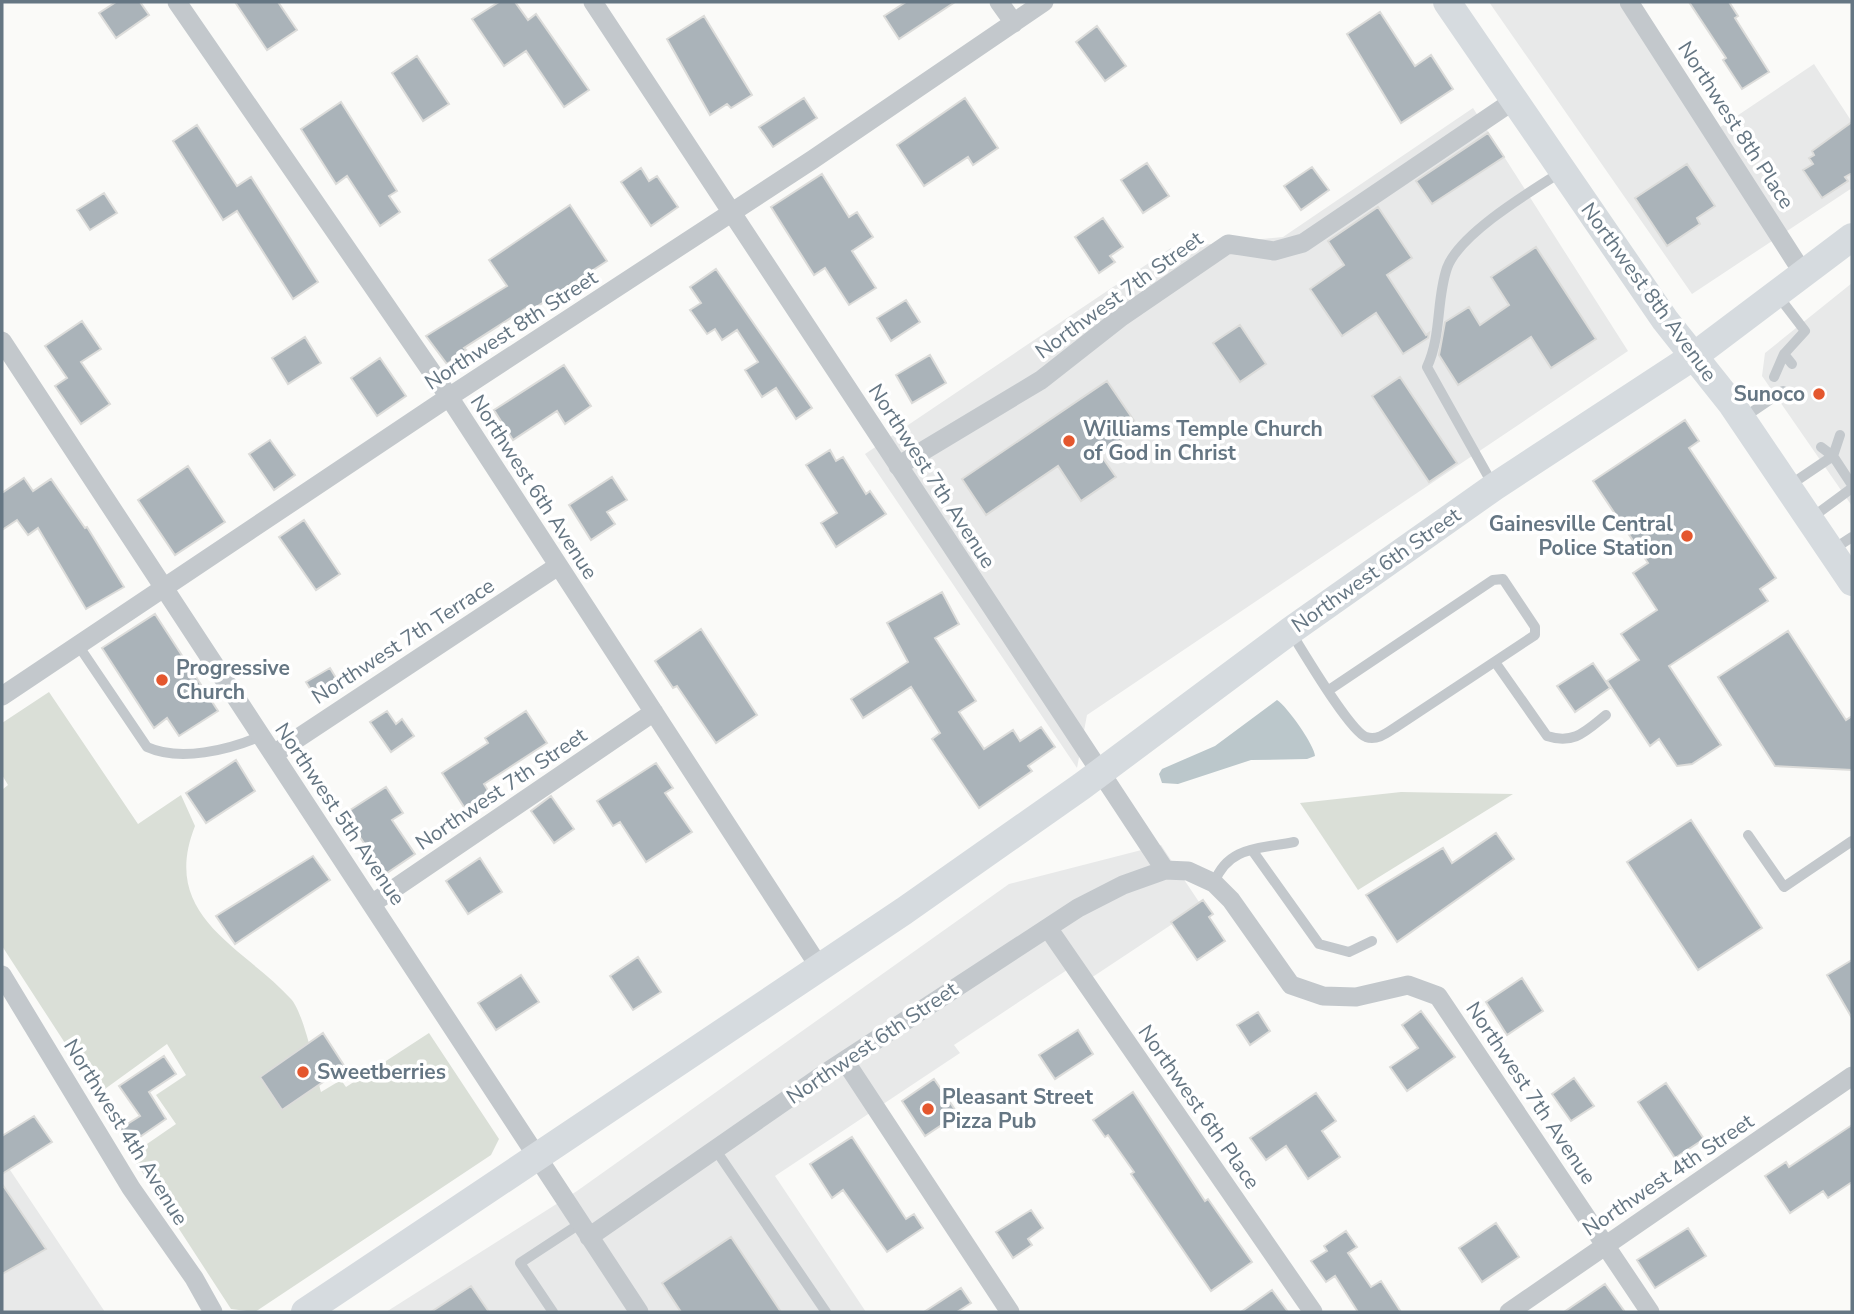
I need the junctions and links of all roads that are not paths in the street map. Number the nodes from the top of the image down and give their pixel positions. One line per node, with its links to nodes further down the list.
1 (177, 2): 20 (street, Northwest 6th Avenue)
2 (593, 2): 10 (street, Northwest 7th Avenue)
3 (999, 2): 7 (street)
4 (1044, 2): 7 (street, Northwest 8th Street)
5 (1447, 2): 8 (street, Northwest 8th Avenue)
6 (1629, 2): 12 (street, Northwest 8th Place)
7 (1014, 23): 10 (street, Northwest 8th Street)
8 (1513, 101): 9 (street, Northwest 8th Avenue); 25 (street, Northwest 7th Street)
9 (1562, 172): 16 (street, Northwest 8th Avenue); 27 (lane)
10 (731, 213): 20 (street, Northwest 8th Street); 25 (street, Northwest 7th Avenue)
11 (1852, 237): 12 (street, Northwest 6th Street)
12 (1803, 273): 13 (street, Northwest 6th Street)
13 (1776, 293): 15 (lane); 16 (street, Northwest 6th Street)
14 (2, 341): 33 (street, Northwest 5th Avenue)
15 (1784, 354): 17 (lane); 18 (lane)
16 (1694, 356): 21 (street, Northwest 8th Avenue); 27 (street, Northwest 6th Street)
17 (1792, 364)
18 (1774, 377)
19 (1783, 391): 21 (lane)
20 (449, 397): 31 (street, Northwest 6th Avenue); 33 (street, Northwest 8th Street)
21 (1742, 419): 26 (street, Northwest 8th Avenue)
22 (1840, 435): 24 (lane)
23 (1821, 447): 24 (lane)
24 (1833, 456): 26 (lane); 28 (lane)
25 (898, 466): 43 (street, Northwest 7th Avenue)
26 (1788, 486): 29 (street, Northwest 8th Avenue)
27 (1494, 487): 34 (street, Northwest 6th Street)
28 (1852, 487): 29 (lane)
29 (1810, 519): 30 (street, Northwest 8th Avenue)
30 (1842, 544): 32 (street, Northwest 8th Avenue)
31 (558, 566): 39 (street, Northwest 6th Avenue); 42 (street, Northwest 7th Terrace)
32 (1852, 582)
33 (163, 587): 35 (street, Northwest 8th Street); 41 (street, Northwest 5th Avenue)
34 (1290, 631): 37 (lane); 43 (street, Northwest 6th Street)
35 (78, 645): 38 (street, Northwest 8th Street); 41 (lane)
36 (1495, 662): 37 (lane); 37 (lane); 40 (lane)
37 (1329, 690)
38 (2, 696)
39 (654, 712): 50 (street, Northwest 7th Street); 53 (street, Northwest 6th Avenue)
40 (1606, 715)
41 (261, 736): 42 (street, Northwest 5th Avenue)
42 (274, 754): 50 (street, Northwest 5th Avenue)
43 (1101, 771): 48 (street, Northwest 7th Avenue); 53 (street, Northwest 6th Street)
44 (1748, 835): 45 (lane)
45 (1852, 841)
46 (1294, 842): 47 (lane)
47 (1252, 850): 49 (lane); 52 (lane)
48 (1166, 870): 49 (street); 51 (street, Northwest 6th Street)
49 (1214, 883): 60 (street, Northwest 7th Avenue)
50 (373, 903): 58 (street, Northwest 5th Avenue)
51 (1048, 928): 55 (street, Northwest 6th Street); 67 (street, Northwest 6th Place)
52 (1372, 941)
53 (820, 968): 58 (street, Northwest 6th Street)
54 (2, 975): 61 (street, Northwest 4th Avenue)
55 (845, 1061): 57 (street, Northwest 6th Street); 66 (street)
56 (1852, 1076): 60 (street, Northwest 4th Street)
57 (715, 1149): 59 (street, Northwest 6th Street); 65 (lane)
58 (537, 1156): 59 (street, Northwest 5th Avenue); 62 (street, Northwest 6th Street)
59 (585, 1230): 63 (lane); 64 (street, Northwest 5th Avenue)
60 (1606, 1244): 68 (street, Northwest 4th Street); 69 (street, Northwest 7th Avenue)
61 (213, 1312)
62 (304, 1312)
63 (553, 1312)
64 (639, 1312)
65 (826, 1312)
66 (1010, 1312)
67 (1313, 1312)
68 (1509, 1312)
69 (1650, 1312)

